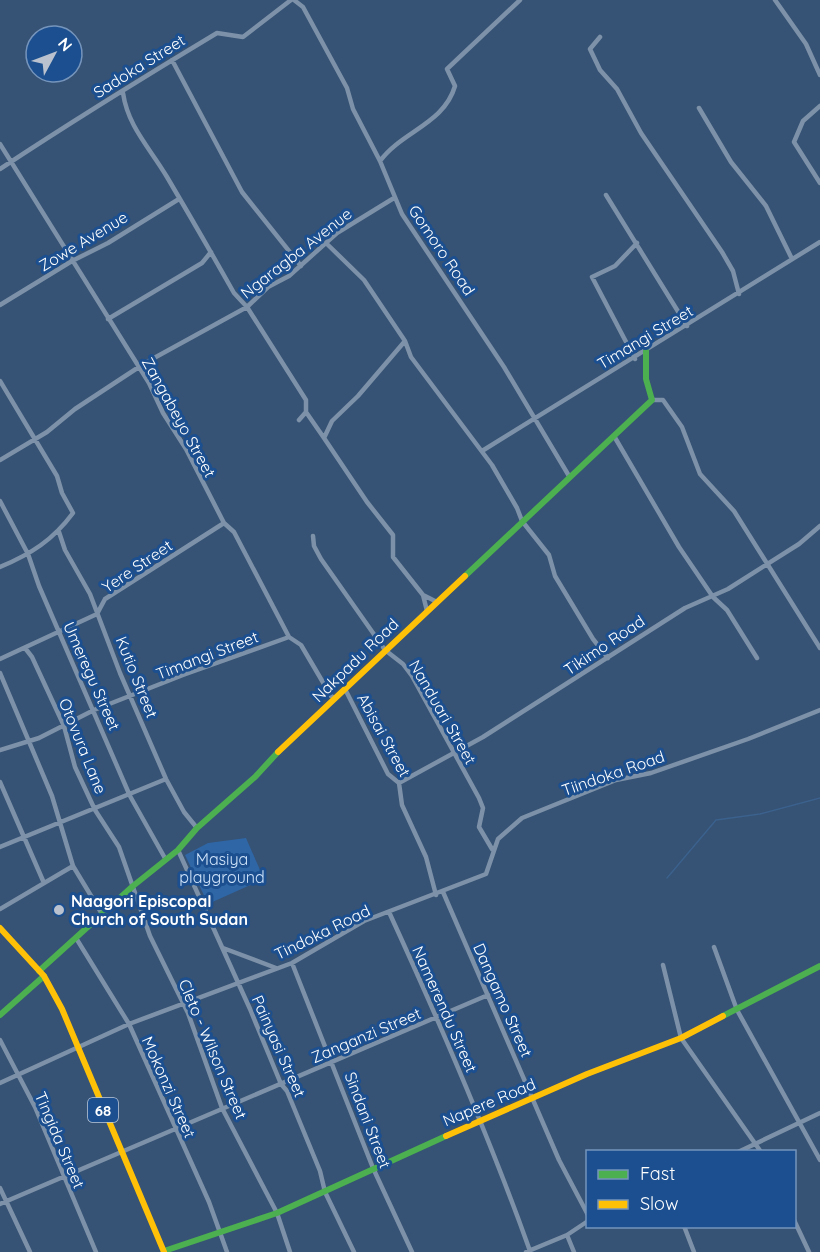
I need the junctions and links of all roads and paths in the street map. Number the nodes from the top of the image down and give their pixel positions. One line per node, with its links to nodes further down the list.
1 (292, 0): 7 (street, Sadoka Street); 14 (street, Gomoro Road)
2 (520, 0): 14 (street)
3 (775, 0): 5 (street)
4 (782, 0): 5 (street)
5 (784, 10): 8 (street)
6 (600, 37): 27 (street)
7 (172, 60): 9 (street, Sadoka Street); 26 (street)
8 (820, 75)
9 (123, 93): 13 (street, Sadoka Street); 18 (street)
10 (820, 106): 16 (street)
11 (699, 108): 24 (street)
12 (0, 144): 13 (street, Zangabeyo Street)
13 (11, 161): 15 (street, Sadoka Street); 25 (street, Zangabeyo Street)
14 (380, 161): 19 (street, Gomoro Road)
15 (0, 169)
16 (820, 183)
17 (606, 195): 22 (street)
18 (179, 198): 23 (street); 25 (street, Zowe Avenue)
19 (394, 198): 21 (street, Ngaragba Avenue); 39 (street, Gomoro Road)
20 (820, 242): 24 (street, Timangi Street)
21 (326, 243): 26 (street, Ngaragba Avenue); 32 (street)
22 (637, 243): 31 (street); 34 (street)
23 (211, 252): 29 (street); 30 (street)
24 (792, 259): 27 (street, Timangi Street)
25 (72, 261): 28 (street, Zowe Avenue); 30 (street, Zangabeyo Street)
26 (301, 266): 29 (street, Ngaragba Avenue)
27 (739, 294): 31 (street, Timangi Street)
28 (0, 305)
29 (247, 308): 35 (street, Ngaragba Avenue); 38 (street)
30 (108, 319): 35 (street, Zangabeyo Street)
31 (687, 326): 33 (street, Timangi Street)
32 (405, 341): 42 (street); 44 (street)
33 (646, 351): 34 (street, Timangi Street); 37 (street)
34 (635, 359): 39 (street, Timangi Street)
35 (138, 367): 43 (street, Ngaragba Avenue); 49 (street, Zangabeyo Street)
36 (0, 381): 43 (street)
37 (652, 400): 41 (street, Nakpadu Road); 54 (street)
38 (306, 412): 40 (street); 40 (street)
39 (534, 419): 44 (street, Timangi Street); 46 (street, Gomoro Road)
40 (310, 420): 42 (street)
41 (614, 436): 46 (street, Nakpadu Road); 57 (street)
42 (324, 438): 56 (street)
43 (34, 439): 45 (street, Ngaragba Avenue); 51 (street)
44 (482, 451): 48 (street)
45 (0, 460)
46 (569, 476): 48 (street, Nakpadu Road)
47 (0, 501): 53 (street, Umeregu Street)
48 (522, 521): 58 (street, Nakpadu Road); 66 (street)
49 (224, 523): 60 (street, Yere Street); 62 (street, Zangabeyo Street)
50 (820, 526): 54 (street, Tikimo Road)
51 (59, 532): 53 (street); 60 (street, Kutio Street)
52 (313, 536): 65 (street, Nanduari Street)
53 (28, 554): 55 (street); 61 (street, Umeregu Street)
54 (766, 563): 57 (street, Tikimo Road); 64 (street)
55 (0, 567)
56 (423, 595): 58 (street); 59 (street)
57 (713, 597): 66 (street, Tikimo Road); 67 (street)
58 (437, 602): 59 (street, Nakpadu Road)
59 (427, 611): 65 (street, Nakpadu Road)
60 (97, 614): 61 (street, Yere Street); 71 (street, Kutio Street)
61 (59, 631): 63 (street, Yere Street); 73 (street, Umeregu Street)
62 (289, 637): 71 (street, Timangi Street); 72 (street, Zangabeyo Street)
63 (25, 648): 68 (street, Yere Street); 75 (street, Otovura Lane)
64 (820, 648)
65 (385, 650): 70 (street, Nakpadu Road); 78 (street, Nanduari Street)
66 (608, 658): 78 (street, Tikimo Road)
67 (757, 658)
68 (0, 659)
69 (0, 673): 76 (street)
70 (345, 689): 72 (street, Nakpadu Road); 81 (street, Abisai Street)
71 (130, 697): 73 (street, Timangi Street); 79 (street, Kutio Street)
72 (335, 698): 85 (street, Nakpadu Road)
73 (94, 710): 75 (street, Timangi Street); 82 (street, Umeregu Street)
74 (820, 710): 88 (street, Tiindoka Road)
75 (64, 726): 76 (street, Timangi Street); 83 (street, Otovura Lane)
76 (27, 740): 77 (street, Timangi Street); 84 (street)
77 (0, 750)
78 (454, 755): 81 (street, Tikimo Road); 88 (street, Nanduari Street)
79 (166, 779): 82 (street); 85 (street, Kutio Street)
80 (0, 782): 86 (street)
81 (399, 783): 95 (street, Abisai Street)
82 (129, 793): 83 (street); 90 (street, Umeregu Street)
83 (95, 810): 84 (street); 93 (street, Otovura Lane)
84 (60, 823): 86 (street); 91 (street)
85 (197, 828): 89 (street, Nakpadu Road)
86 (26, 837): 87 (street); 92 (street)
87 (0, 847)
88 (492, 849): 94 (street, Tiindoka Road)
89 (178, 850): 90 (street, Nakpadu Road); 102 (street, Painyasi Street)
90 (166, 860): 93 (street, Nakpadu Road)
91 (73, 866): 92 (street); 98 (street)
92 (44, 883): 96 (street)
93 (133, 886): 98 (street, Nakpadu Road); 110 (street, Cleto - Wilson Street)
94 (443, 892): 95 (street, Tindoka Road); 109 (street, Dangamo Street)
95 (436, 895): 97 (street, Tindoka Road)
96 (0, 909)
97 (389, 912): 103 (street, Tindoka Road); 113 (street, Namerendu Street)
98 (102, 914): 100 (street, Nakpadu Road)
99 (0, 928): 107 (street, 68)
100 (76, 938): 107 (street, Nakpadu Road); 114 (street, Mokonzi Street)
101 (714, 947): 111 (street)
102 (223, 948): 106 (street); 108 (street, Painyasi Street)
103 (292, 963): 106 (street, Tindoka Road); 118 (street, Sindani Street)
104 (663, 965): 115 (street)
105 (820, 966): 111 (street, Napere Road)
106 (277, 968): 108 (street, Tindoka Road)
107 (41, 974): 112 (street, Nakpadu Road); 117 (street, 68)
108 (238, 983): 110 (street, Tindoka Road); 121 (street, Painyasi Street)
109 (488, 995): 113 (street, Zanganzi Street); 122 (street, Dangamo Street)
110 (183, 1005): 114 (street, Tindoka Road); 123 (street, Cleto - Wilson Street)
111 (737, 1010): 115 (street, Napere Road); 126 (street)
112 (0, 1015)
113 (437, 1017): 118 (street, Zanganzi Street); 125 (street, Namerendu Street)
114 (129, 1024): 117 (street, Tindoka Road); 127 (street, Mokonzi Street)
115 (681, 1038): 122 (street, Napere Road); 128 (street)
116 (0, 1040): 119 (street, Tingida Street)
117 (78, 1049): 119 (street, Tindoka Road); 131 (street, 68)
118 (332, 1061): 121 (street, Zanganzi Street); 133 (street, Sindani Street)
119 (18, 1075): 120 (street, Tindoka Road); 134 (street, Tingida Street)
120 (0, 1083)
121 (281, 1084): 123 (street, Zanganzi Street); 136 (street, Painyasi Street)
122 (533, 1098): 125 (street, Napere Road); 138 (street, Dangamo Street)
123 (222, 1108): 127 (street, Zanganzi Street); 139 (street, Cleto - Wilson Street)
124 (820, 1113): 126 (street)
125 (479, 1121): 133 (street, Napere Road); 152 (street, Namerendu Street)
126 (801, 1122): 128 (street); 132 (street)
127 (175, 1129): 131 (street, Zanganzi Street); 143 (street, Mokonzi Street)
128 (757, 1143): 129 (street); 130 (street)
129 (742, 1150)
130 (760, 1150)
131 (120, 1152): 134 (street, Zanganzi Street); 147 (street, 68)
132 (820, 1160)
133 (373, 1168): 136 (street, Napere Road); 151 (street, Sindani Street)
134 (63, 1176): 137 (street, Zanganzi Street); 146 (street, Tingida Street)
135 (0, 1188): 137 (street)
136 (325, 1192): 139 (street, Napere Road); 150 (street, Painyasi Street)
137 (3, 1202): 145 (street)
138 (586, 1211)
139 (277, 1213): 143 (street, Napere Road); 149 (street, Cleto - Wilson Street)
140 (586, 1222): 144 (street)
141 (796, 1222): 155 (street)
142 (684, 1228): 154 (street)
143 (218, 1231): 147 (street, Napere Road); 148 (street, Mokonzi Street)
144 (567, 1235): 152 (street); 153 (street)
145 (30, 1252)
146 (96, 1252)
147 (164, 1252)
148 (227, 1252)
149 (290, 1252)
150 (354, 1252)
151 (412, 1252)
152 (528, 1252)
153 (574, 1252)
154 (694, 1252)
155 (809, 1252)

